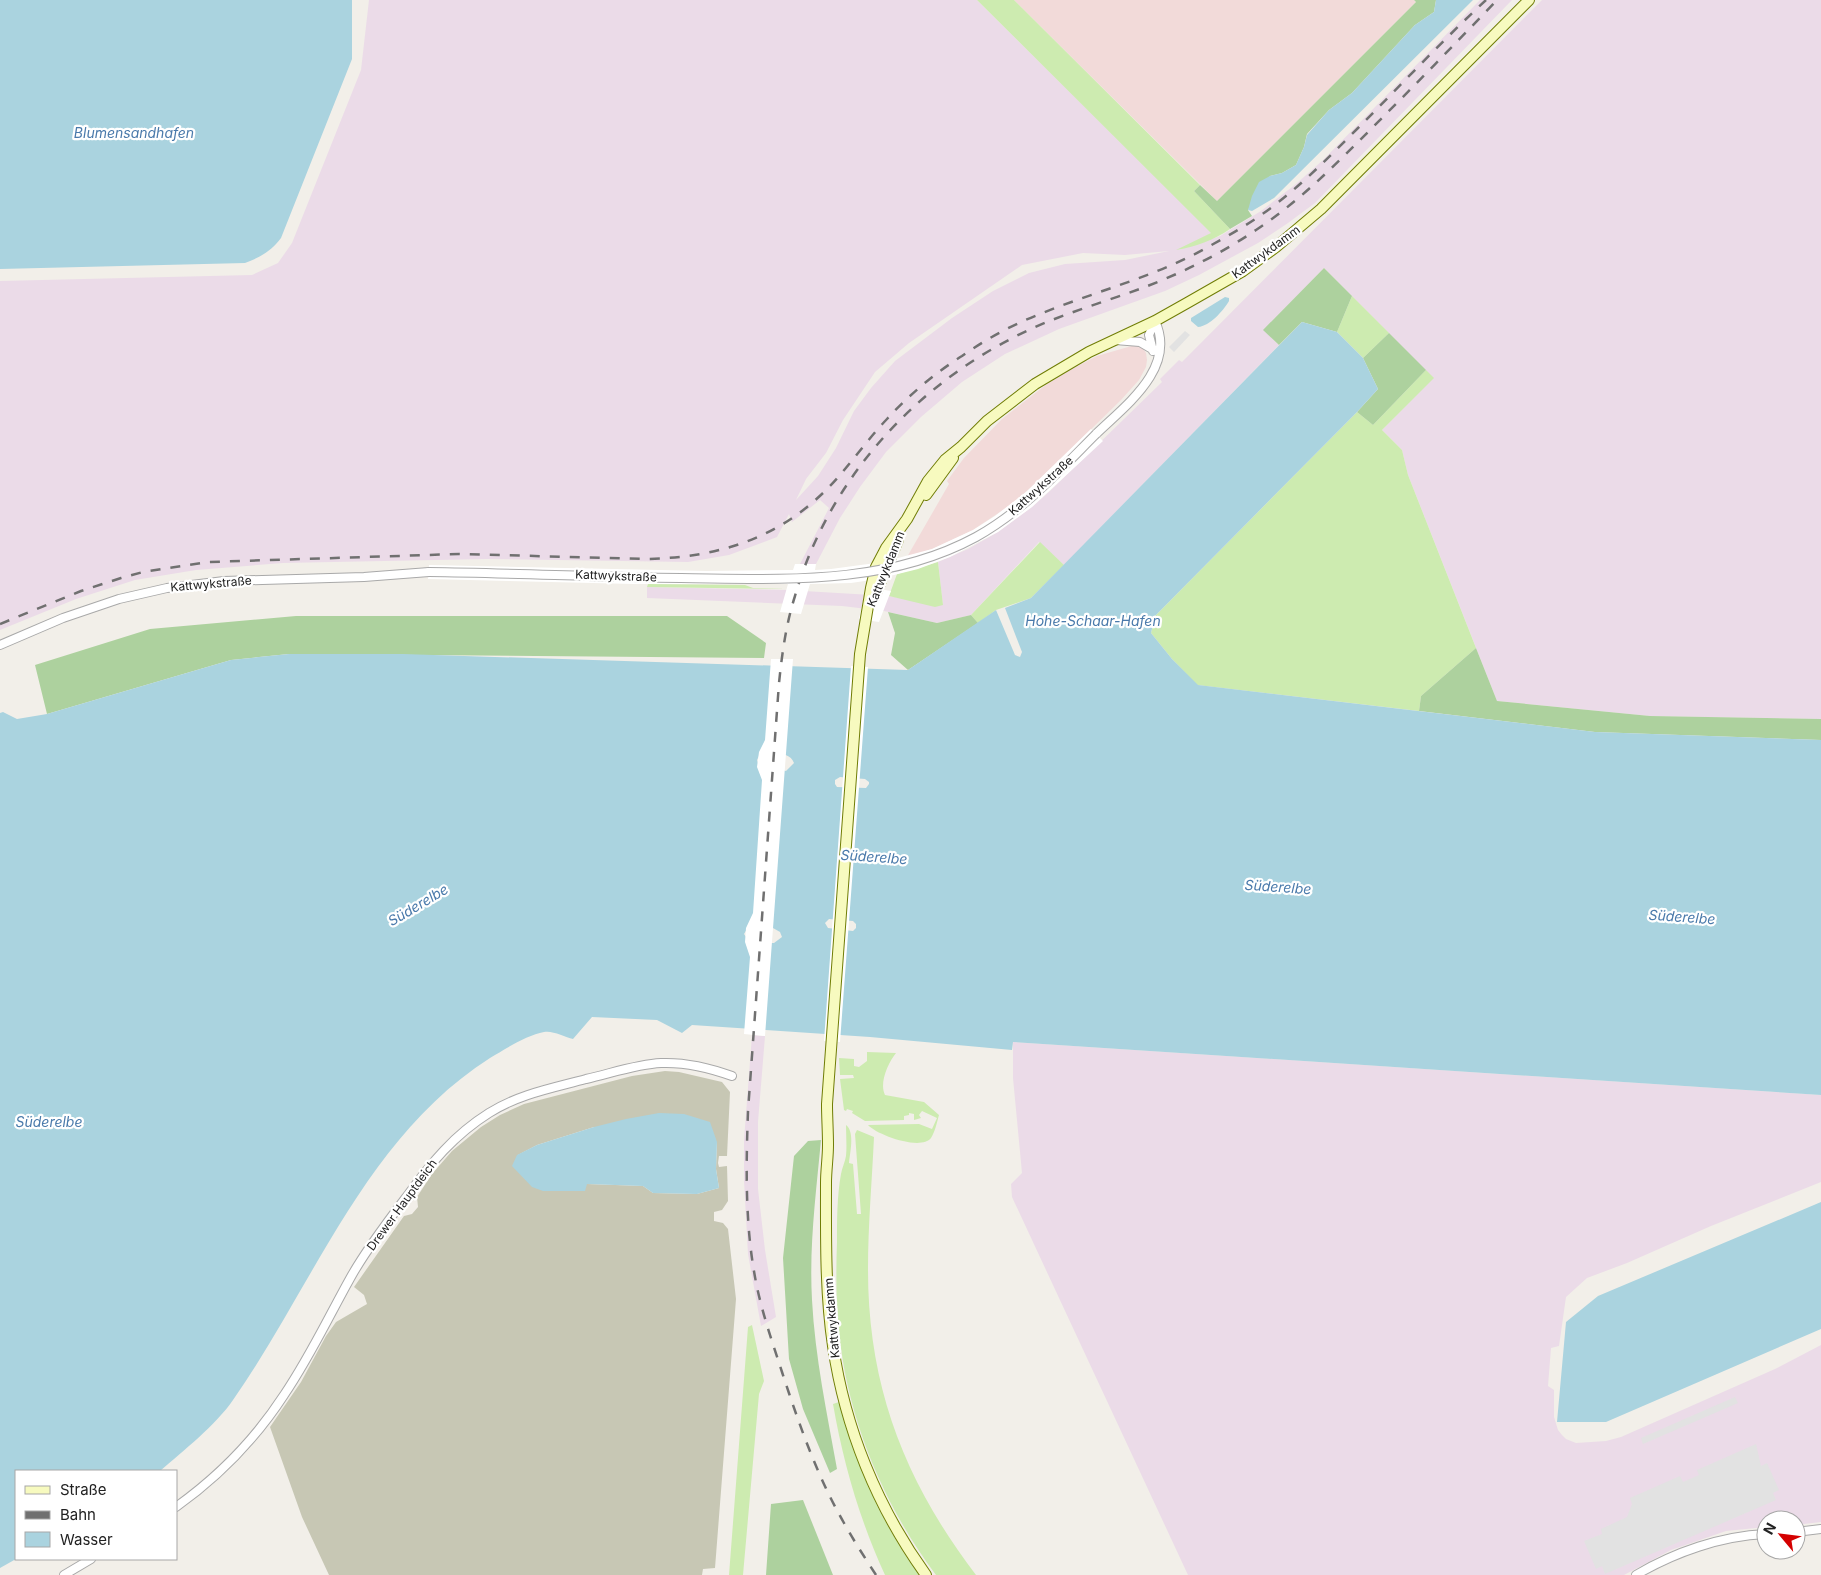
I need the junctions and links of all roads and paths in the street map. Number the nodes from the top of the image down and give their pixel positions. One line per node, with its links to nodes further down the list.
1 (1529, 0): 2 (main road, Kattwykdamm)
2 (1155, 321): 3 (main road, Kattwykdamm); 4 (street); 5 (street, Kattwykstraße)
3 (1113, 340): 4 (street); 14 (main road, Kattwykdamm)
4 (1152, 350): 5 (street)
5 (1157, 357): 6 (street, Kattwykstraße, bridge)
6 (0, 645)
7 (732, 1076): 8 (street, Drewer Hauptdeich)
8 (178, 1506)
9 (1821, 1529): 10 (street)
10 (1806, 1531)
11 (1756, 1535): 15 (street)
12 (89, 1560): 13 (street)
13 (64, 1575)
14 (926, 1575)
15 (1636, 1575)

